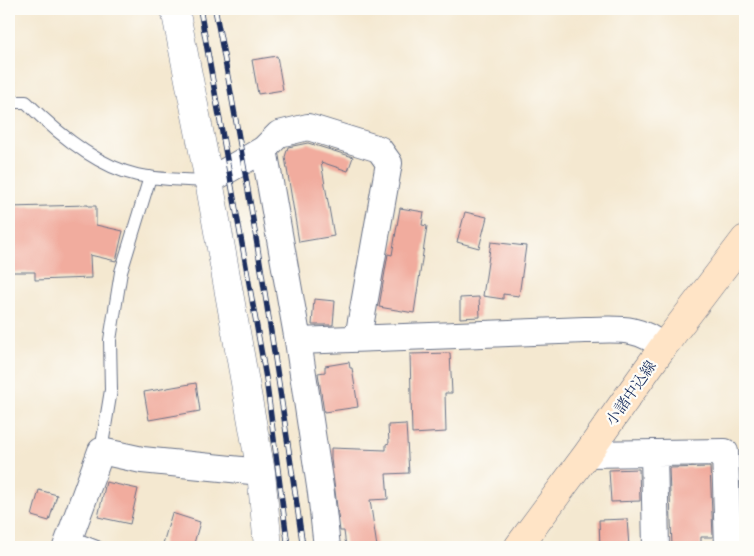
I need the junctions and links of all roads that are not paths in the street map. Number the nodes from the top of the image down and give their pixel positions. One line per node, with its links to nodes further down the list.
1 (175, 9): 5 (street)
2 (9, 102): 4 (lane)
3 (264, 149): 5 (street); 7 (street); 8 (street)
4 (150, 177): 5 (lane); 10 (lane)
5 (209, 181): 13 (street)
6 (745, 239): 9 (main road, 小諸中込線)
7 (358, 338): 8 (street); 9 (street)
8 (298, 341): 17 (street)
9 (663, 347): 12 (main road, 小諸中込線)
10 (101, 451): 13 (street); 14 (street)
11 (654, 453): 12 (street); 19 (street); 20 (street)
12 (587, 454): 18 (main road, 小諸中込線)
13 (261, 472): 16 (street)
14 (68, 542): 15 (lane)
15 (97, 547)
16 (268, 547)
17 (327, 547)
18 (518, 547)
19 (656, 547)
20 (728, 547)

